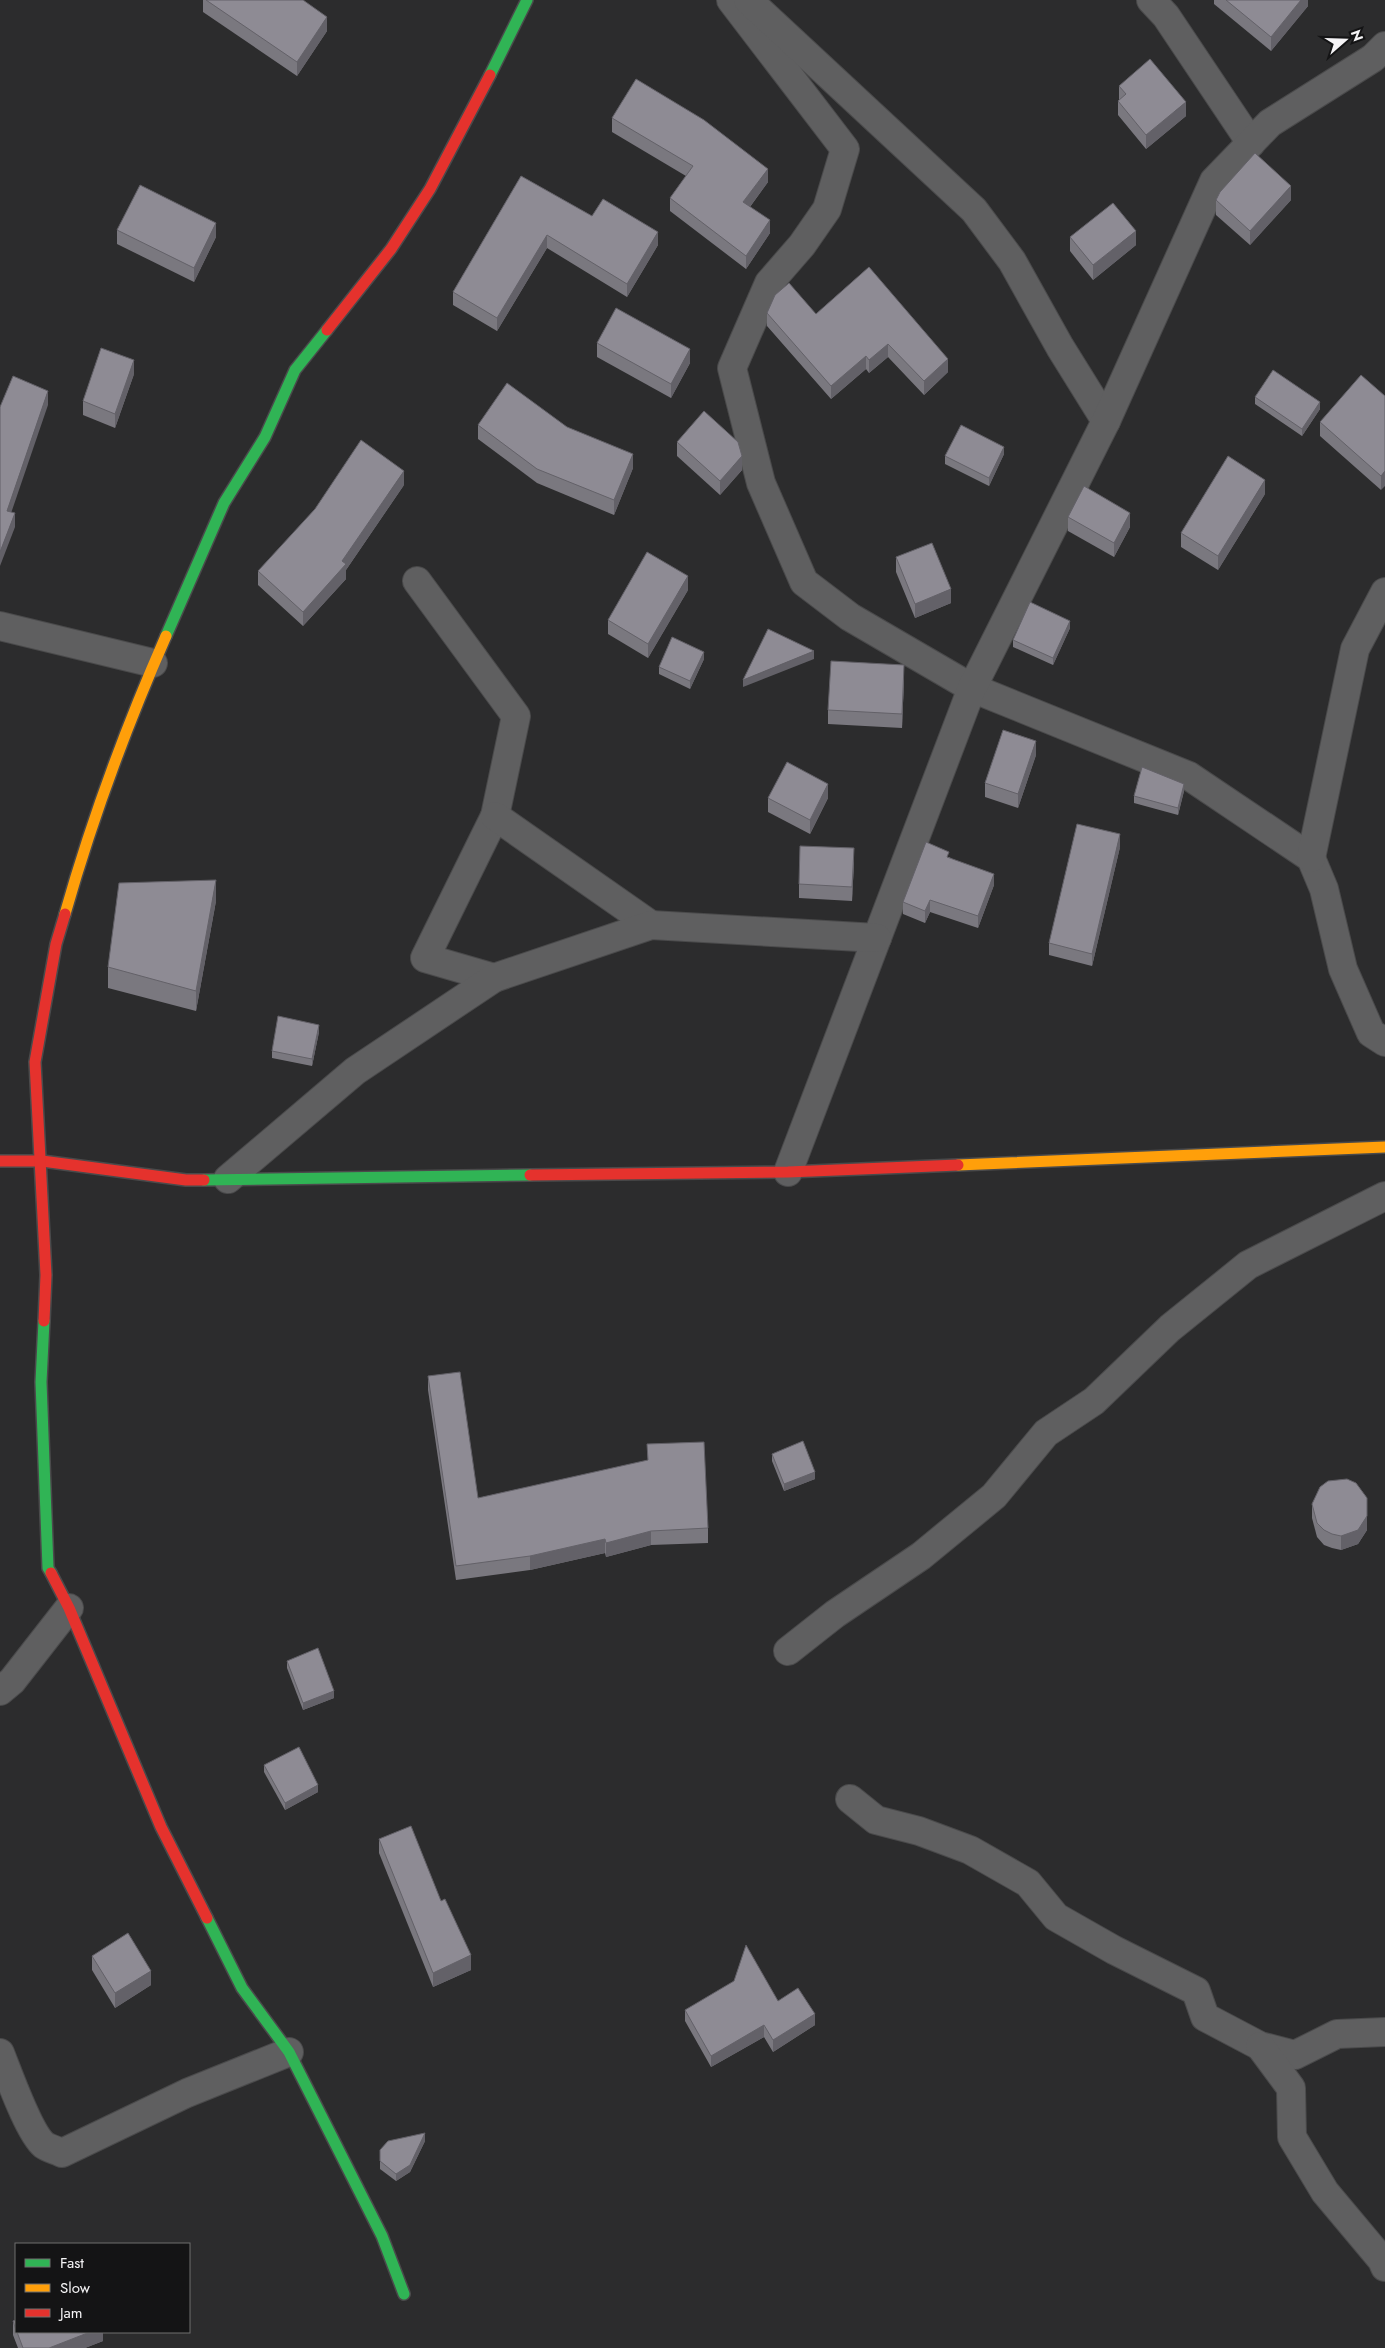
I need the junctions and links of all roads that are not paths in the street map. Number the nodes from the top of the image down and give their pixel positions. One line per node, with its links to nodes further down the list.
1 (527, 0): 13 (street)
2 (731, 0): 8 (street)
3 (748, 0): 6 (street)
4 (1151, 0): 7 (street)
5 (1385, 46): 7 (street)
6 (870, 114): 8 (street); 9 (street)
7 (1251, 143): 9 (street)
8 (845, 149): 14 (street)
9 (1106, 421): 14 (street)
10 (417, 581): 15 (street)
11 (1385, 592): 16 (street)
12 (0, 626): 13 (street)
13 (153, 663): 23 (street)
14 (972, 688): 16 (street); 18 (street)
15 (495, 816): 17 (street); 19 (street)
16 (1311, 858): 20 (street)
17 (651, 926): 18 (street); 19 (street)
18 (877, 938): 24 (street)
19 (494, 978): 25 (street)
20 (1385, 1042)
21 (1385, 1146): 24 (street)
22 (0, 1161): 23 (street)
23 (42, 1161): 25 (street); 27 (street)
24 (788, 1172): 25 (street)
25 (228, 1179)
26 (1385, 1196): 28 (street)
27 (69, 1608): 29 (street); 33 (street)
28 (788, 1651)
29 (0, 1691)
30 (850, 1799): 32 (street)
31 (1385, 2032): 32 (street)
32 (1260, 2046): 35 (street)
33 (289, 2052): 34 (street); 36 (street)
34 (0, 2053)
35 (1385, 2267)
36 (404, 2294)

